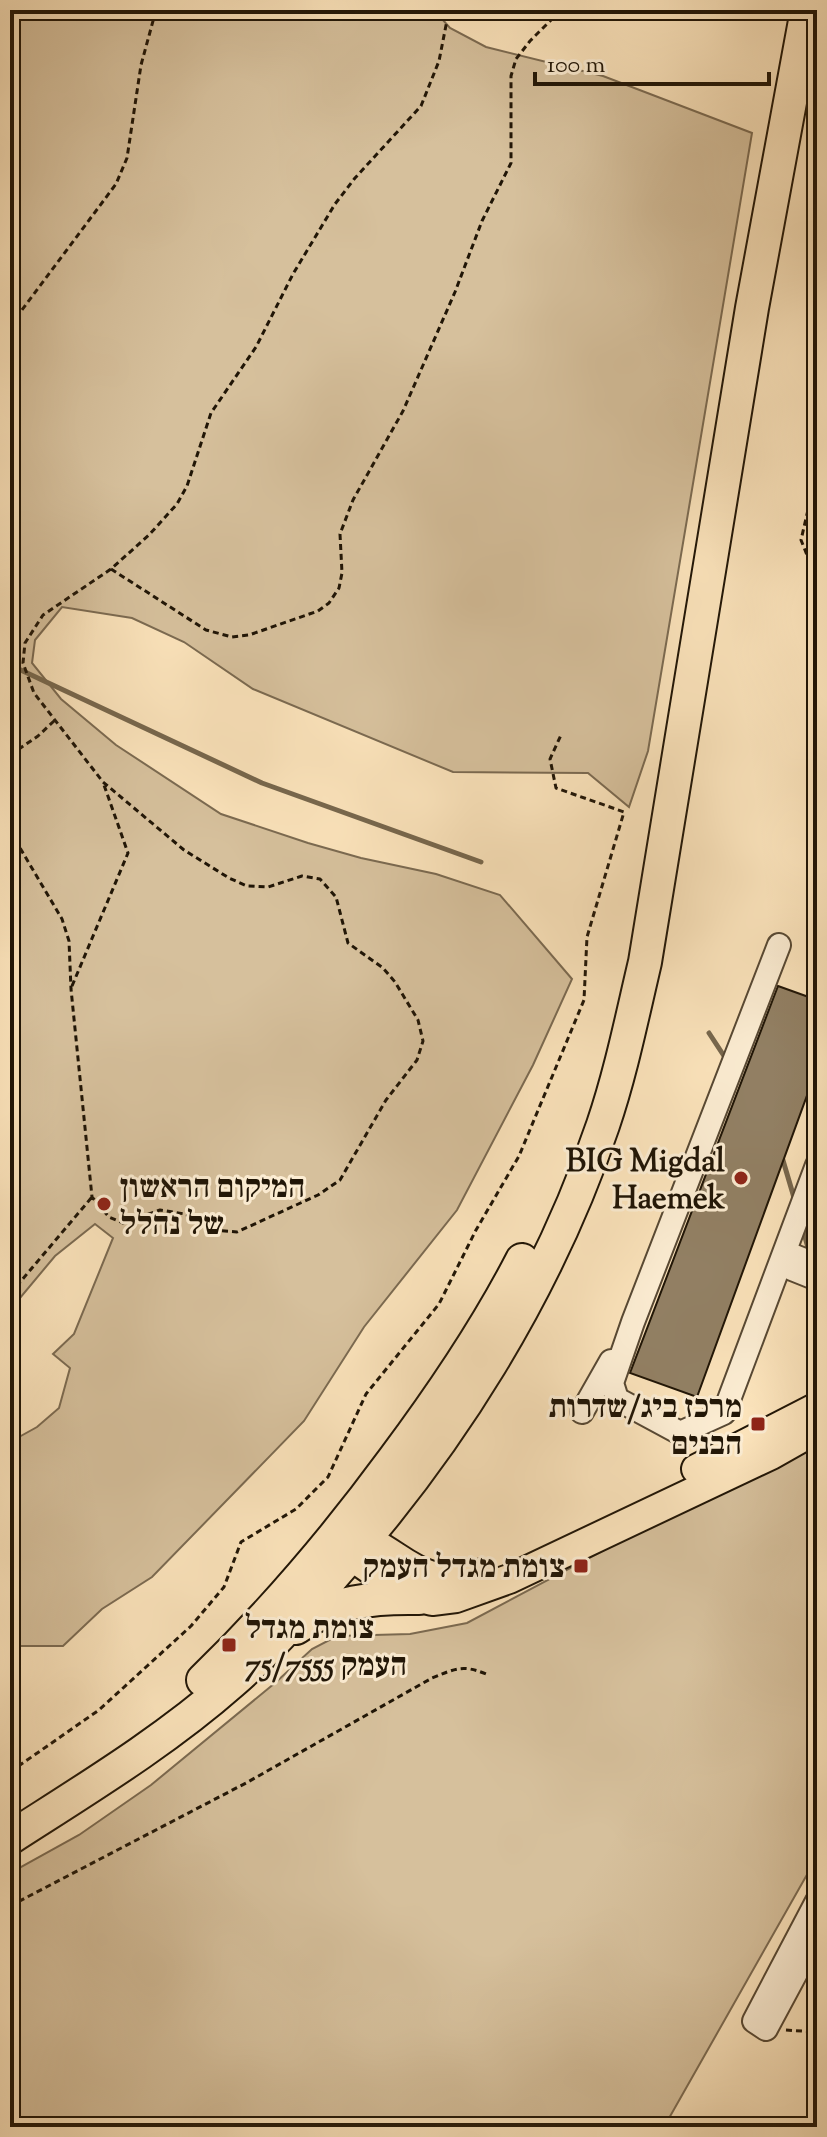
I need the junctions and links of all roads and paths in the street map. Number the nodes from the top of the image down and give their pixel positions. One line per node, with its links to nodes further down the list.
1 (156, 10): 5 (path)
2 (449, 10): 7 (path)
3 (561, 10): 7 (path)
4 (807, 10): 26 (highway)
5 (10, 326)
6 (817, 471): 8 (path)
7 (111, 569): 9 (path)
8 (817, 580)
9 (55, 720): 11 (path); 12 (path)
10 (561, 735): 30 (path)
11 (10, 755)
12 (103, 782): 15 (path); 17 (path)
13 (10, 831): 15 (path)
14 (779, 945): 22 (street)
15 (71, 989): 17 (path)
16 (817, 1165): 18 (street)
17 (92, 1197): 21 (path)
18 (784, 1260): 19 (street); 20 (street); 22 (street)
19 (817, 1265)
20 (817, 1279)
21 (10, 1294)
22 (633, 1322): 24 (street)
23 (817, 1407): 26 (main road)
24 (582, 1412)
25 (817, 1429): 27 (main road)
26 (353, 1542): 27 (main road); 28 (highway); 31 (highway)
27 (419, 1598): 28 (highway)
28 (261, 1654): 31 (highway)
29 (486, 1674): 33 (path)
30 (10, 1772)
31 (10, 1838)
32 (817, 1901): 35 (street)
33 (10, 1906)
34 (817, 1934): 35 (street)
35 (760, 2025): 36 (path)
36 (817, 2032)

